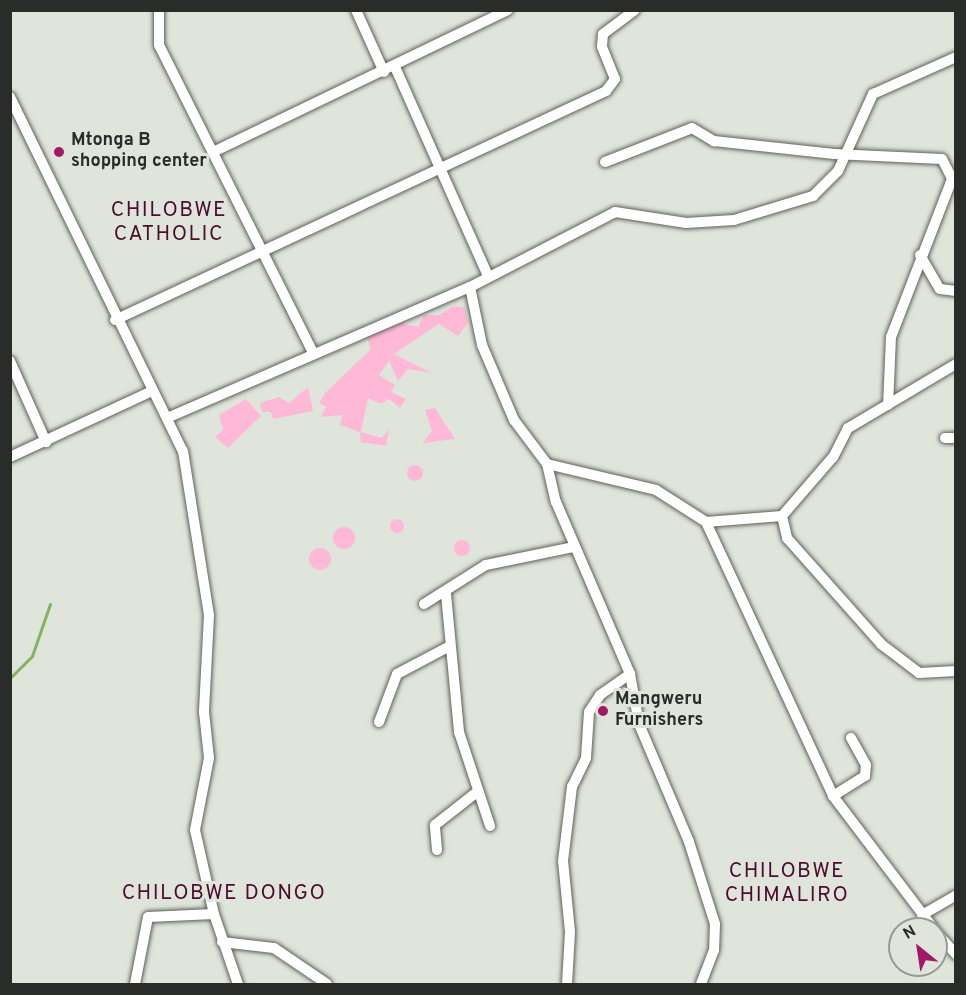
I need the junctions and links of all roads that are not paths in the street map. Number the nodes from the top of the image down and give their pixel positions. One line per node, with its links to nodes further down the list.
1 (159, 10): 9 (street)
2 (356, 10): 7 (street)
3 (508, 10): 6 (street)
4 (635, 10): 12 (street)
5 (956, 57): 10 (street)
6 (395, 67): 7 (street); 12 (street)
7 (384, 72): 9 (street)
8 (10, 97): 18 (street)
9 (213, 152): 13 (street)
10 (848, 152): 11 (street); 14 (street); 15 (street)
11 (605, 162)
12 (443, 171): 13 (street); 15 (street)
13 (261, 249): 18 (street); 19 (street)
14 (920, 255): 17 (street); 23 (street)
15 (487, 274): 16 (street)
16 (470, 287): 19 (street); 27 (street)
17 (956, 291)
18 (115, 320): 22 (street)
19 (313, 352): 24 (street)
20 (10, 361): 25 (street)
21 (956, 364): 23 (street)
22 (152, 391): 24 (street); 25 (street)
23 (888, 405): 28 (street)
24 (167, 418): 43 (street)
25 (46, 442): 26 (street)
26 (10, 457)
27 (547, 464): 29 (street); 30 (street)
28 (782, 516): 29 (street); 34 (street)
29 (706, 522): 39 (street)
30 (574, 547): 31 (street); 35 (street)
31 (446, 594): 32 (street); 33 (street)
32 (424, 604)
33 (448, 647): 36 (street); 38 (street)
34 (956, 670)
35 (630, 674): 49 (street); 50 (street)
36 (379, 722)
37 (851, 738): 39 (street)
38 (477, 792): 40 (street); 41 (street)
39 (833, 796): 44 (street)
40 (490, 826)
41 (437, 850)
42 (956, 895): 44 (street)
43 (214, 914): 45 (street); 46 (street)
44 (922, 915)
45 (222, 942): 47 (street); 48 (street)
46 (135, 984)
47 (238, 984)
48 (327, 984)
49 (567, 984)
50 (701, 984)

